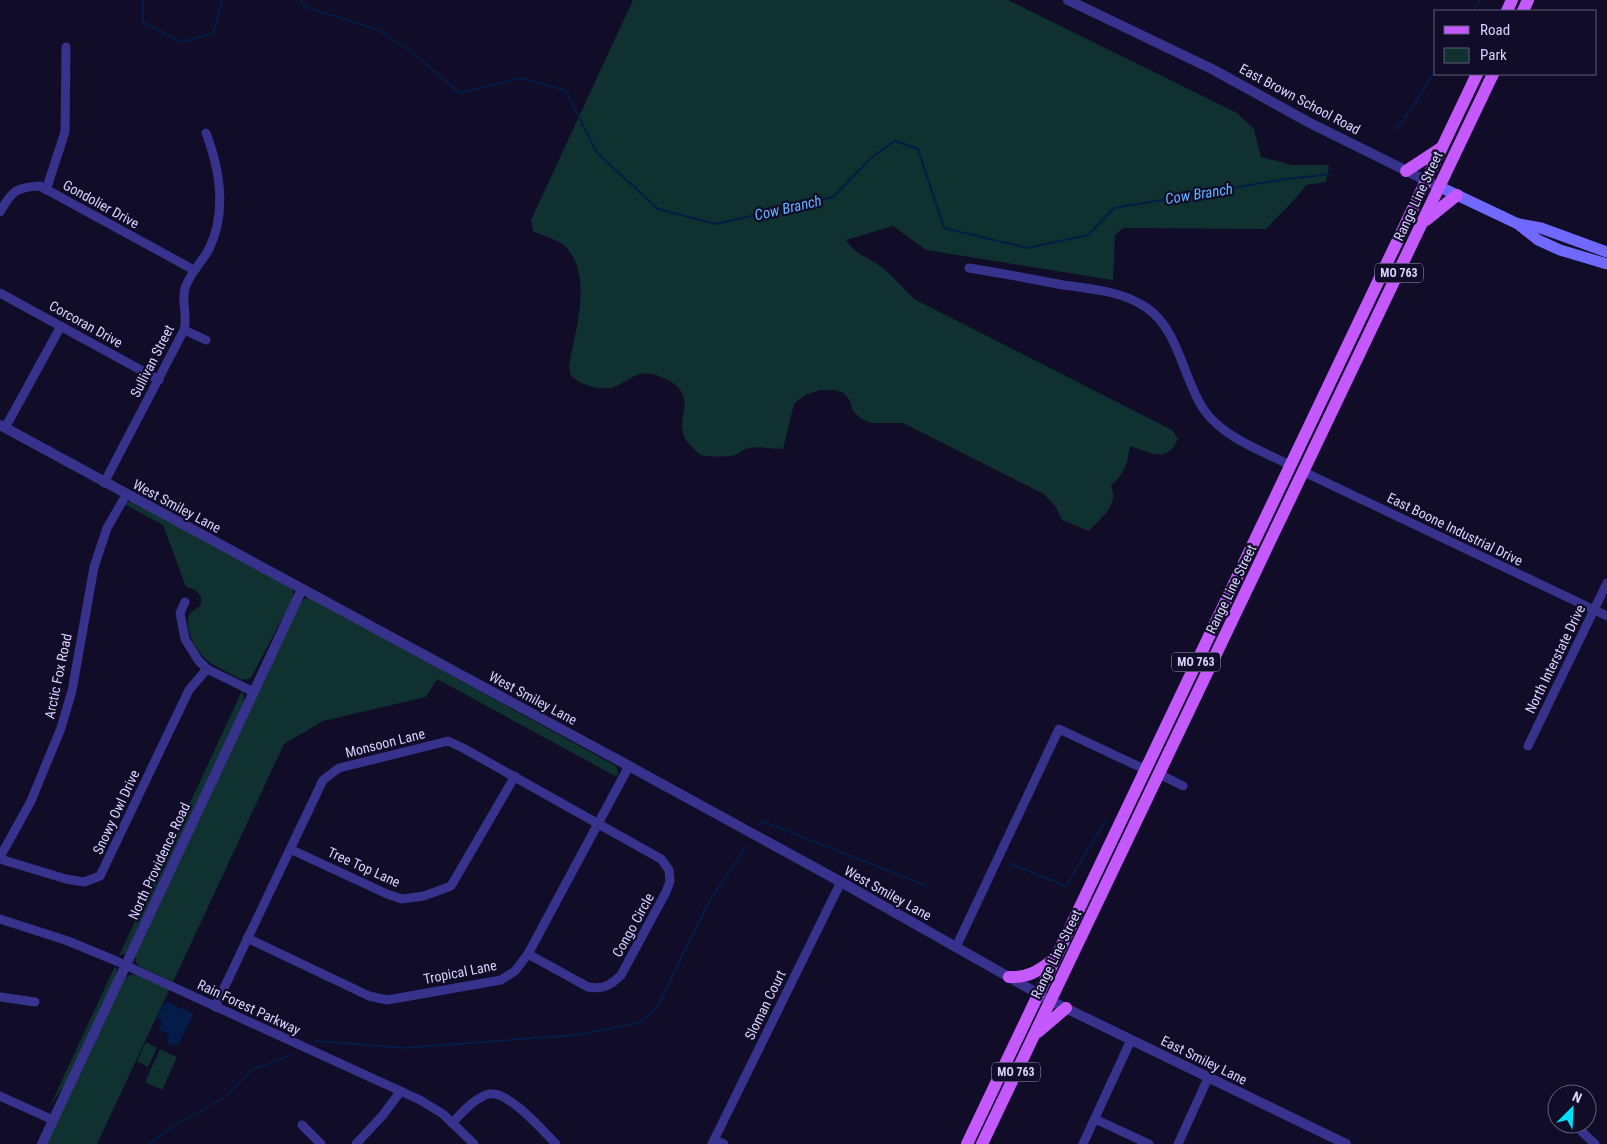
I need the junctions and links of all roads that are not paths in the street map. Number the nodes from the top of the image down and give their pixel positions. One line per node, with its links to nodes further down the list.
1 (1068, 0): 7 (street, East Brown School Road)
2 (66, 47): 10 (street)
3 (1477, 75): 6 (main road, Range Line Street / MO 763)
4 (1494, 75): 9 (main road, Range Line Street / MO 763)
5 (206, 133): 18 (street, Sullivan Street)
6 (1441, 148): 7 (main road); 8 (main road, Range Line Street / MO 763)
7 (1406, 171): 8 (street, East Brown School Road)
8 (1426, 180): 9 (street, East Brown School Road); 24 (main road, Range Line Street / MO 763)
9 (1440, 187): 11 (main road, East Brown School Road); 13 (main road, Range Line Street / MO 763)
10 (46, 190): 12 (street, Gondolier Drive); 18 (street, Gondolier Drive)
11 (1457, 195): 13 (main road); 14 (main road, East Brown School Road)
12 (0, 212)
13 (1423, 223): 27 (main road, Range Line Street / MO 763)
14 (1518, 224): 15 (main road, East Brown School Road); 16 (main road, East Brown School Road)
15 (1607, 252)
16 (1607, 264)
17 (969, 268): 26 (street)
18 (194, 270): 21 (street, Sullivan Street)
19 (0, 293): 20 (street, Corcoran Drive)
20 (61, 326): 23 (street, Corcoran Drive); 25 (street)
21 (184, 330): 22 (street); 23 (street, Sullivan Street)
22 (206, 340)
23 (159, 380): 28 (street, Sullivan Street)
24 (1319, 404): 26 (main road, Range Line Street / MO 763); 27 (main road)
25 (3, 427): 28 (street, West Smiley Lane)
26 (1290, 465): 30 (main road); 38 (main road, Range Line Street / MO 763)
27 (1304, 472): 30 (main road, Range Line Street / MO 763); 34 (street, East Boone Industrial Drive)
28 (104, 483): 29 (street, West Smiley Lane)
29 (126, 495): 32 (street, West Smiley Lane); 48 (street, Arctic Fox Road)
30 (1283, 514): 42 (main road, Range Line Street / MO 763)
31 (1607, 584): 34 (street, North Interstate Drive)
32 (302, 589): 37 (street, North Providence Road); 40 (street, West Smiley Lane)
33 (186, 602): 36 (street)
34 (1594, 611): 35 (street, East Boone Industrial Drive); 39 (street, North Interstate Drive)
35 (1607, 616)
36 (206, 669): 37 (street); 48 (street, Snowy Owl Drive)
37 (254, 692): 55 (street, North Providence Road)
38 (1171, 712): 41 (main road, Range Line Street / MO 763); 42 (main road)
39 (1528, 746)
40 (629, 766): 45 (street, Tropical Lane); 49 (street, West Smiley Lane)
41 (1144, 769): 46 (main road); 52 (street); 54 (main road, Range Line Street / MO 763)
42 (1159, 774): 44 (street); 46 (main road, Range Line Street / MO 763)
43 (514, 776): 45 (street, Monsoon Lane); 47 (street, Monsoon Lane); 47 (street, Tree Top Lane)
44 (1183, 786)
45 (598, 822): 53 (street, Tropical Lane); 53 (street, Congo Circle)
46 (1135, 824): 59 (main road, Range Line Street / MO 763)
47 (290, 849): 51 (street, Monsoon Lane)
48 (0, 858)
49 (840, 882): 52 (street, West Smiley Lane); 73 (street, Sloman Court)
50 (0, 919): 55 (street, Rain Forest Parkway)
51 (247, 938): 53 (street, Tropical Lane); 61 (street, Monsoon Lane)
52 (956, 947): 56 (street, West Smiley Lane)
53 (528, 954)
54 (1055, 959): 56 (main road); 57 (main road, Range Line Street / MO 763)
55 (125, 966): 61 (street, Rain Forest Parkway); 69 (street, North Providence Road)
56 (1009, 977): 57 (street, West Smiley Lane)
57 (1038, 994): 59 (street, West Smiley Lane); 81 (main road, Range Line Street / MO 763)
58 (0, 997): 60 (street)
59 (1051, 1001): 62 (street, East Smiley Lane); 63 (main road, Range Line Street / MO 763)
60 (35, 1002)
61 (215, 1006): 66 (street, Rain Forest Parkway)
62 (1066, 1008): 63 (main road); 64 (street, East Smiley Lane)
63 (1034, 1035): 82 (main road, Range Line Street / MO 763)
64 (1131, 1040): 65 (street, East Smiley Lane); 68 (street)
65 (1208, 1078): 74 (street, East Smiley Lane); 85 (street)
66 (401, 1091): 70 (street, Rain Forest Parkway); 77 (street)
67 (0, 1096): 69 (street)
68 (1095, 1119): 83 (street); 84 (street)
69 (53, 1120): 75 (street, North Providence Road)
70 (452, 1123): 78 (street, Rain Forest Parkway); 79 (street)
71 (302, 1125): 76 (street)
72 (1585, 1134): 87 (street)
73 (713, 1142): 80 (street)
74 (1335, 1142): 86 (street, East Smiley Lane)
75 (42, 1144)
76 (321, 1144)
77 (356, 1144)
78 (474, 1144)
79 (556, 1144)
80 (724, 1144)
81 (967, 1144)
82 (982, 1144)
83 (1083, 1144)
84 (1150, 1144)
85 (1178, 1144)
86 (1346, 1144)
87 (1595, 1144)

